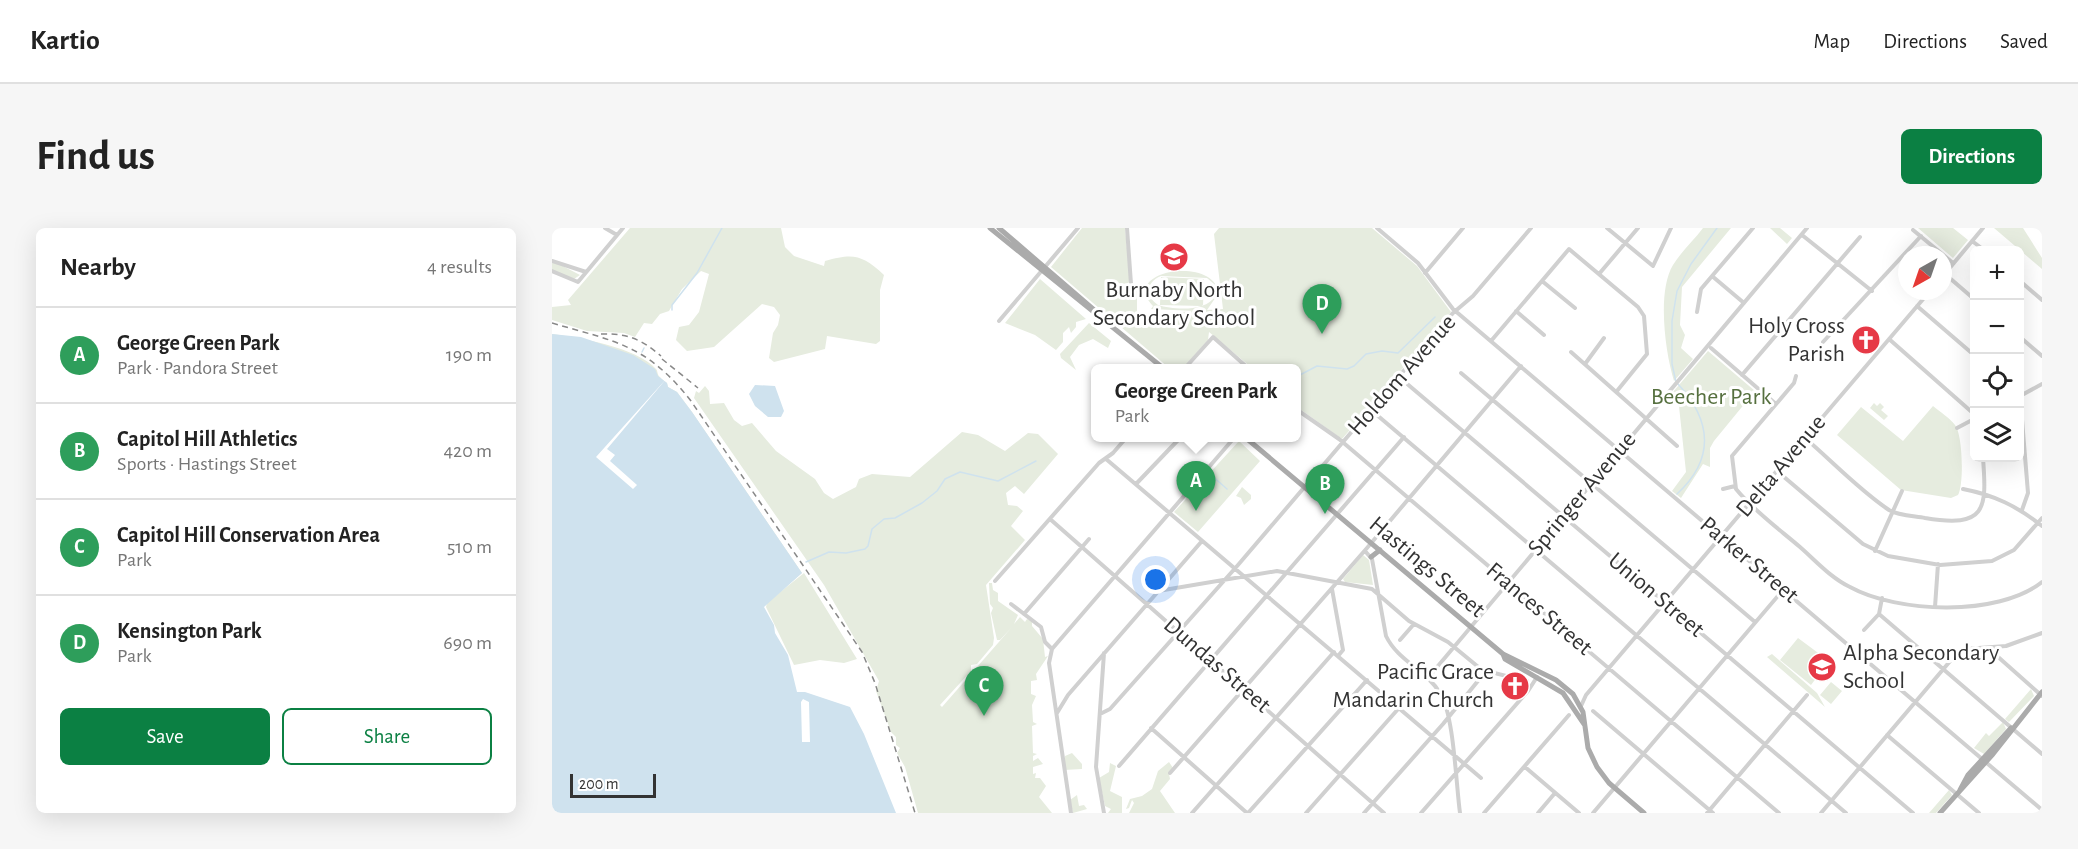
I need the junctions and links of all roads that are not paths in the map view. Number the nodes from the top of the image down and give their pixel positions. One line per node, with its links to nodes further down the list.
1 (605, 228): 18 (street)
2 (623, 228): 18 (street)
3 (990, 228): 27 (main road)
4 (999, 228): 27 (main road)
5 (1078, 228): 27 (street)
6 (1127, 228): 35 (street)
7 (1377, 228): 30 (street, Parker Street)
8 (1463, 228): 30 (street)
9 (1531, 228): 44 (street, Holdom Avenue)
10 (1607, 228): 22 (street)
11 (1638, 228): 22 (street)
12 (1671, 228): 22 (street)
13 (1753, 228): 32 (street)
14 (1807, 228): 17 (street, Springer Avenue)
15 (1983, 228): 21 (street)
16 (1913, 230): 19 (street)
17 (1802, 234): 25 (street); 41 (street, Springer Avenue)
18 (617, 235): 29 (street)
19 (1921, 236): 26 (street); 37 (street)
20 (1860, 237): 25 (street)
21 (1972, 241): 23 (street); 26 (street)
22 (1625, 243): 31 (street)
23 (1979, 246)
24 (552, 261): 29 (street)
25 (1836, 264): 37 (street); 64 (street)
26 (1953, 264)
27 (1043, 269): 47 (street); 58 (main road)
28 (552, 271): 29 (street)
29 (586, 272)
30 (1425, 273): 44 (street, Parker Street)
31 (1599, 274): 33 (street); 68 (street)
32 (1712, 276): 41 (street); 46 (street)
33 (1542, 280): 43 (street); 45 (street)
34 (1952, 281): 38 (street)
35 (1131, 284)
36 (2024, 285): 40 (street)
37 (1872, 291): 53 (street)
38 (1970, 296)
39 (1922, 300): 42 (street, Delta Avenue)
40 (2042, 300)
41 (1744, 303): 76 (street, Springer Avenue)
42 (1917, 306): 50 (street, Delta Avenue); 56 (street)
43 (1575, 308)
44 (1455, 311): 51 (street, Parker Street); 66 (street, Holdom Avenue)
45 (1516, 311): 48 (street); 51 (street)
46 (1697, 312)
47 (999, 321)
48 (1544, 334)
49 (1604, 338): 61 (street)
50 (1889, 339): 74 (street); 81 (street, Delta Avenue)
51 (1491, 341): 62 (street, Parker Street)
52 (2024, 341): 57 (street)
53 (1823, 342)
54 (1711, 348): 64 (street)
55 (1571, 352): 61 (street)
56 (1972, 354)
57 (2042, 356)
58 (1157, 364)
59 (1189, 364): 60 (street)
60 (1243, 364)
61 (1585, 364): 68 (street)
62 (1521, 366): 70 (street); 88 (street, Parker Street)
63 (1461, 372): 70 (street)
64 (1742, 375): 71 (street)
65 (1796, 376): 71 (street)
66 (1399, 377): 73 (street, Holdom Avenue); 79 (street, Union Street)
67 (2042, 384): 69 (street)
68 (1617, 391): 76 (street)
69 (2024, 394)
70 (1493, 399): 79 (street); 94 (street)
71 (1776, 404): 96 (street)
72 (2021, 408): 104 (street)
73 (1371, 410): 80 (street); 86 (street, Holdom Avenue)
74 (1970, 410)
75 (1301, 413): 86 (street, Frances Street)
76 (1646, 418): 87 (street); 88 (street, Springer Avenue)
77 (1970, 421): 78 (street)
78 (1957, 428)
79 (1465, 432): 91 (street); 108 (street, Union Street)
80 (1404, 437): 91 (street); 92 (street)
81 (1805, 438): 93 (street, Delta Avenue); 105 (street)
82 (1122, 442): 89 (street)
83 (1176, 442): 95 (street)
84 (1231, 442): 106 (street)
85 (1251, 442): 97 (main road, Hastings Street)
86 (1343, 443): 92 (street, Frances Street); 97 (street, Holdom Avenue)
87 (1677, 446)
88 (1619, 450): 94 (street, Springer Avenue); 112 (street, Parker Street)
89 (1106, 459): 95 (street); 110 (street)
90 (1983, 462): 101 (street)
91 (1436, 465): 102 (street); 117 (street)
92 (1376, 470): 102 (street, Frances Street); 107 (street)
93 (1777, 471): 103 (street, Delta Avenue); 120 (street)
94 (1591, 483): 108 (street, Springer Avenue); 124 (street)
95 (1136, 484): 106 (street)
96 (1735, 486): 98 (street); 103 (street)
97 (1305, 488): 107 (main road, Hastings Street); 123 (street, Holdom Avenue)
98 (1723, 489)
99 (1963, 489): 101 (street)
100 (1902, 491): 105 (street)
101 (1985, 493): 104 (street); 105 (street)
102 (1409, 498): 115 (street); 131 (street, Frances Street)
103 (1750, 503): 112 (street, Delta Avenue); 138 (street)
104 (2022, 510): 111 (street)
105 (1893, 512): 120 (street)
106 (1169, 513): 114 (street); 126 (street)
107 (1338, 515): 115 (main road, Hastings Street); 125 (street)
108 (1563, 516): 117 (street, Springer Avenue); 140 (street, Union Street)
109 (2042, 518): 111 (street)
110 (1050, 519): 116 (street, Dundas Street); 129 (street)
111 (2040, 524): 122 (street)
112 (1721, 537): 124 (street, Delta Avenue); 134 (street, Parker Street)
113 (1089, 539): 116 (street)
114 (1202, 540): 123 (street); 135 (street)
115 (1371, 543): 118 (main road, Hastings Street); 119 (street)
116 (1082, 547): 126 (street, Dundas Street); 143 (street)
117 (1535, 549): 131 (street, Springer Avenue); 152 (street)
118 (1380, 550): 121 (main road); 148 (main road, Hastings Street)
119 (1365, 551): 121 (street); 130 (street)
120 (1875, 551): 122 (street)
121 (1371, 558): 136 (street)
122 (1938, 564): 142 (street)
123 (1236, 568): 127 (street); 128 (street, Holdom Avenue)
124 (1693, 570): 140 (street, Delta Avenue); 145 (street)
125 (1289, 572): 127 (street); 130 (street); 137 (street)
126 (1115, 576): 139 (street, Dundas Street); 157 (street)
127 (1245, 576): 128 (street); 137 (street)
128 (1225, 580): 135 (street); 150 (street, Holdom Avenue)
129 (995, 581)
130 (1338, 582): 133 (street); 136 (street)
131 (1507, 582): 148 (street, Springer Avenue); 164 (street, Frances Street)
132 (2042, 582): 142 (street)
133 (1332, 588): 146 (street); 161 (street)
134 (1783, 590): 145 (street); 179 (street, Parker Street)
135 (1158, 591): 139 (street)
136 (1377, 593): 147 (street); 169 (street)
137 (1268, 596): 146 (street); 163 (street)
138 (1882, 598): 142 (street); 144 (street)
139 (1147, 603): 150 (street, Dundas Street); 158 (street)
140 (1665, 603): 152 (street, Delta Avenue); 162 (street, Union Street)
141 (1011, 604): 143 (street)
142 (1935, 607)
143 (1024, 614): 157 (street)
144 (1879, 614): 149 (street); 165 (street)
145 (1755, 622): 162 (street)
146 (1301, 624): 159 (street); 172 (street)
147 (1414, 624): 154 (street); 155 (street)
148 (1469, 626): 155 (street, Springer Avenue); 160 (main road, Hastings Street)
149 (1864, 630)
150 (1179, 632): 163 (street, Dundas Street); 185 (street, Holdom Avenue)
151 (2040, 634): 153 (street); 156 (street)
152 (1637, 636): 164 (street, Delta Avenue); 173 (street)
153 (2042, 639)
154 (1401, 640)
155 (1454, 646): 166 (street); 169 (street, Springer Avenue)
156 (1988, 648): 165 (street); 175 (street)
157 (1052, 649): 184 (street)
158 (1104, 652): 184 (street); 185 (street)
159 (1334, 652): 161 (street); 187 (street)
160 (1503, 654): 167 (main road, Hastings Street); 168 (main road, Hastings Street)
161 (1338, 656): 170 (street)
162 (1728, 656): 173 (street); 183 (street, Union Street)
163 (1211, 660): 172 (street, Dundas Street); 192 (street)
164 (1609, 668): 176 (street, Delta Avenue); 189 (street, Frances Street)
165 (1943, 669): 179 (street); 191 (street)
166 (1486, 671): 171 (street); 188 (street)
167 (1530, 674): 168 (main road, Hastings Street); 171 (street)
168 (1537, 674): 174 (street); 178 (main road, Hastings Street); 190 (main road, Hastings Street)
169 (1427, 679): 188 (street)
170 (1367, 680): 181 (street); 196 (street)
171 (1527, 681): 174 (street)
172 (1244, 688): 187 (street, Dundas Street); 200 (street)
173 (1699, 688): 189 (street); 195 (street)
174 (1526, 692): 202 (street)
175 (2041, 694): 191 (main road)
176 (1586, 695): 178 (street, Delta Avenue); 180 (street, Delta Avenue)
177 (1807, 695): 183 (street)
178 (1576, 699): 180 (main road, Hastings Street)
179 (1916, 702): 193 (street); 201 (street, Parker Street)
180 (1581, 706): 190 (main road, Hastings Street)
181 (1400, 708): 194 (street); 207 (street)
182 (1593, 711): 199 (street)
183 (1793, 711): 195 (street); 205 (street, Union Street)
184 (1058, 713): 221 (street)
185 (1100, 714): 222 (street)
186 (1569, 714): 204 (street)
187 (1276, 717): 196 (street, Dundas Street); 212 (street)
188 (1448, 718): 194 (street); 198 (street)
189 (1671, 721): 199 (street); 209 (street, Frances Street)
190 (1584, 724): 214 (main road, Hastings Street)
191 (2012, 727): 197 (street); 201 (main road)
192 (1151, 728): 200 (street); 203 (street)
193 (1887, 735): 205 (street); 215 (street)
194 (1432, 736): 198 (street); 218 (street)
195 (1765, 744): 209 (street); 217 (street)
196 (1309, 746): 207 (street, Dundas Street); 224 (street)
197 (2042, 753)
198 (1452, 754): 202 (street); 208 (street)
199 (1643, 754): 214 (street); 220 (street)
200 (1184, 757): 206 (street); 212 (street)
201 (1984, 761): 215 (main road); 219 (street, Parker Street)
202 (1465, 764): 208 (street); 210 (street)
203 (1119, 766)
204 (1525, 767): 216 (street); 230 (street)
205 (1859, 768): 217 (street); 238 (street, Union Street)
206 (1170, 773)
207 (1341, 775): 218 (street, Dundas Street); 225 (street)
208 (1455, 776): 211 (street); 213 (street)
209 (1737, 777): 220 (street); 235 (street, Frances Street)
210 (1481, 778)
211 (1446, 785): 213 (street); 228 (street)
212 (1216, 786): 223 (street); 224 (street)
213 (1456, 787): 229 (street)
214 (1615, 788): 233 (street); 234 (main road, Hastings Street)
215 (1958, 792): 239 (main road); 240 (street)
216 (1555, 793): 231 (street); 232 (street)
217 (1831, 801): 236 (street); 237 (street)
218 (1373, 803): 226 (street); 227 (street, Dundas Street)
219 (2042, 810)
220 (1710, 812)
221 (1071, 813)
222 (1104, 813)
223 (1192, 813)
224 (1247, 813)
225 (1306, 813)
226 (1364, 813)
227 (1384, 813)
228 (1421, 813)
229 (1460, 813)
230 (1484, 813)
231 (1538, 813)
232 (1579, 813)
233 (1593, 813)
234 (1644, 813)
235 (1779, 813)
236 (1821, 813)
237 (1846, 813)
238 (1912, 813)
239 (1940, 813)
240 (1979, 813)

